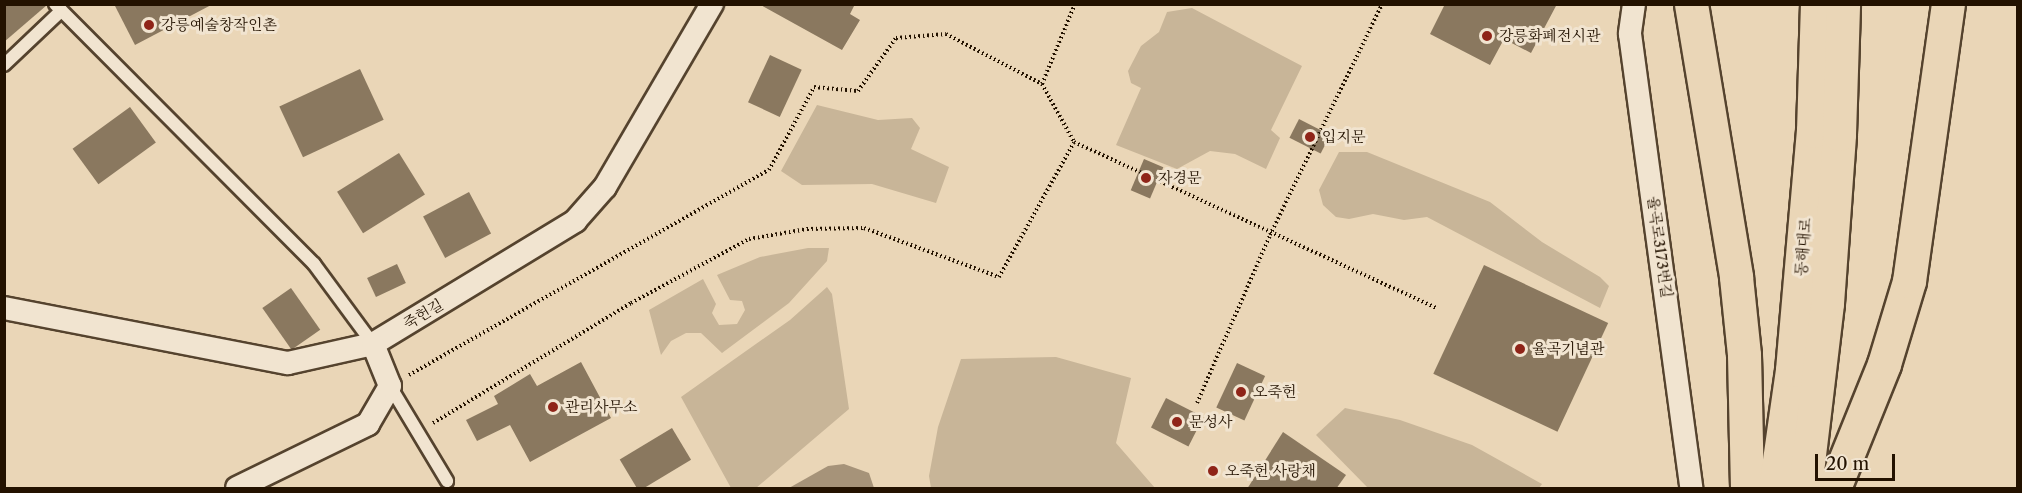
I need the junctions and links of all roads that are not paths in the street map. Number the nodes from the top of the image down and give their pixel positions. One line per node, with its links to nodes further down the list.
1 (712, 4): 10 (street, 죽헌길)
2 (1634, 4): 13 (street, 율곡로3173번길)
3 (1691, 4): 15 (main road)
4 (1817, 4): 16 (main road, 동해대로)
5 (1843, 4): 17 (main road, 동해대로)
6 (1948, 4): 18 (main road)
7 (58, 8): 8 (lane); 10 (lane)
8 (4, 65)
9 (4, 308): 10 (street, 죽헌길)
10 (373, 344): 11 (street)
11 (390, 386): 12 (lane); 14 (street)
12 (447, 481)
13 (1693, 487)
14 (237, 489)
15 (1748, 489)
16 (1774, 489)
17 (1805, 489)
18 (1834, 489)

